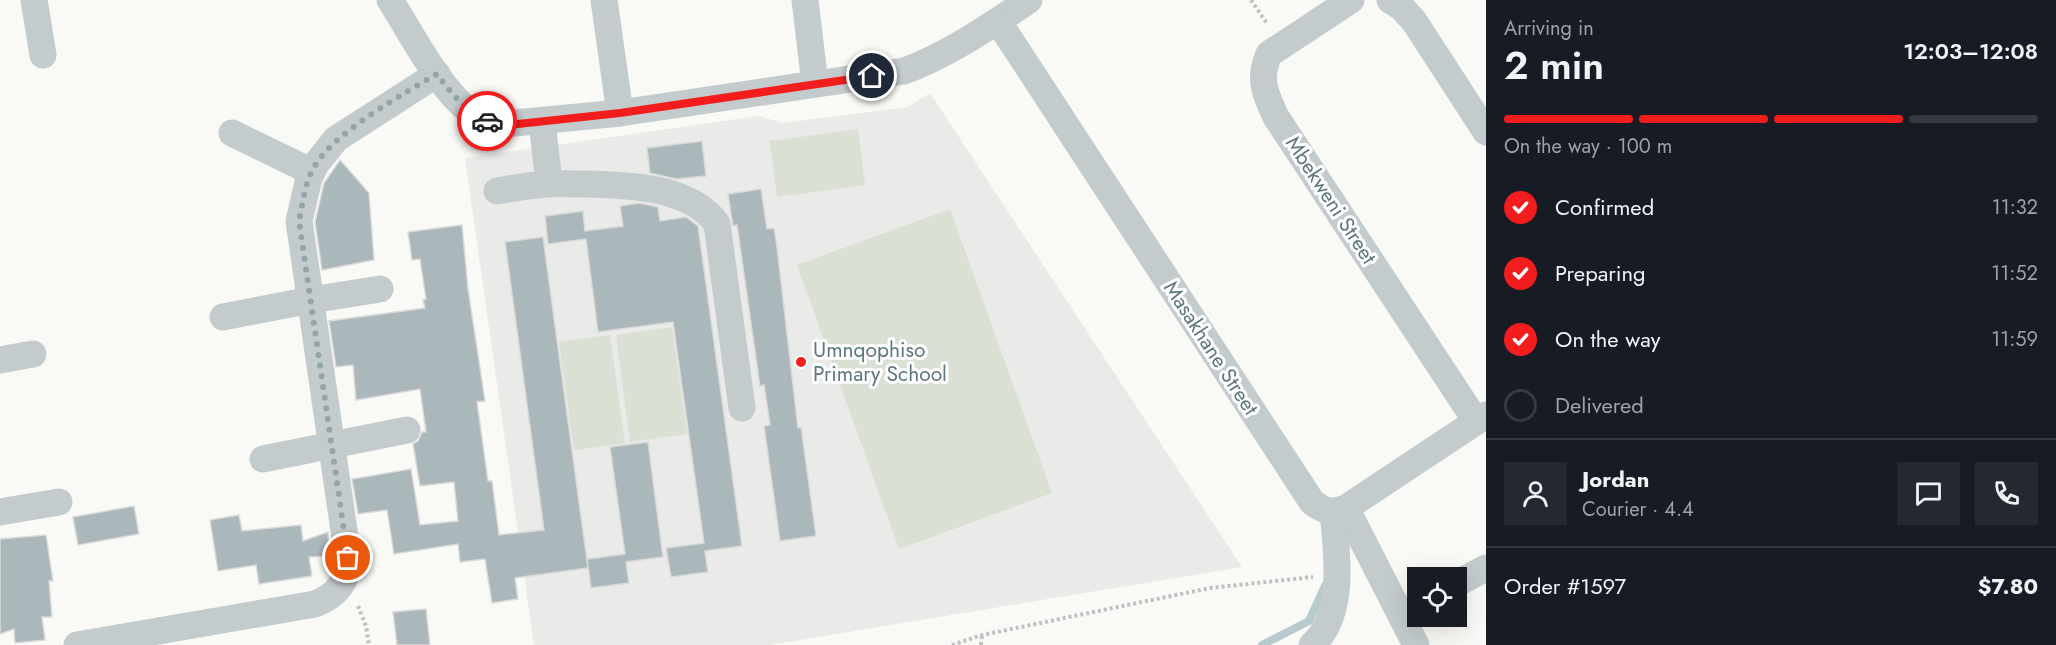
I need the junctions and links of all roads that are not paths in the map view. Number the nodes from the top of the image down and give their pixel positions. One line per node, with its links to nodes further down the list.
1 (34, 0): 9 (street)
2 (390, 0): 10 (street)
3 (604, 0): 12 (street)
4 (805, 0): 11 (street)
5 (1029, 0): 8 (street)
6 (1351, 0): 25 (street, Mbekweni Street)
7 (1390, 0): 14 (street)
8 (998, 21): 11 (street); 30 (street, Masakhane Street)
9 (43, 55)
10 (437, 74): 13 (street); 16 (street)
11 (815, 84): 12 (street)
12 (620, 113): 13 (street)
13 (542, 122): 17 (street)
14 (1486, 132)
15 (232, 133): 16 (street)
16 (312, 172): 20 (street)
17 (549, 183): 18 (street); 24 (street)
18 (497, 191)
19 (380, 289): 20 (street)
20 (311, 300): 21 (street); 27 (street)
21 (223, 317)
22 (33, 354): 23 (street)
23 (0, 360)
24 (742, 408)
25 (1481, 418): 30 (street)
26 (407, 430): 27 (street)
27 (332, 445): 28 (street); 36 (street)
28 (263, 459)
29 (58, 502): 31 (street)
30 (1339, 510): 34 (street); 37 (street)
31 (0, 512)
32 (1486, 568): 33 (street)
33 (1467, 578)
34 (1407, 604)
35 (1412, 627): 38 (street)
36 (77, 645)
37 (1312, 645)
38 (1416, 645)

